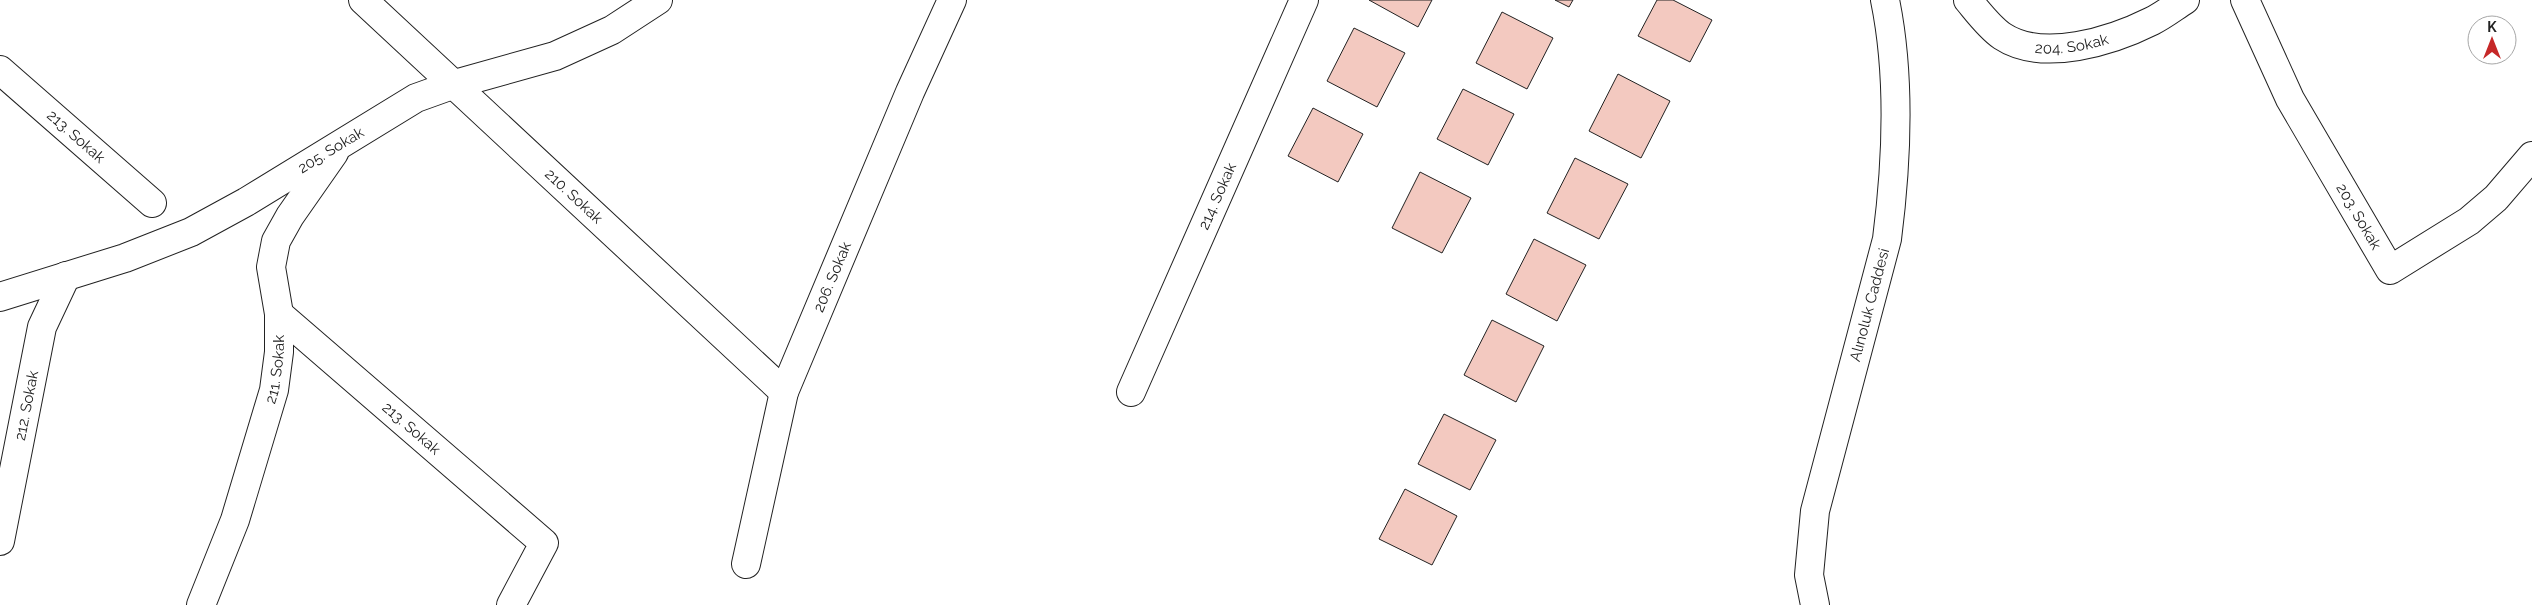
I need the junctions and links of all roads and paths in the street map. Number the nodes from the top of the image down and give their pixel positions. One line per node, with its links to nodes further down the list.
1 (363, 0): 10 (street, 210. Sokak)
2 (658, 0): 10 (street, 205. Sokak)
3 (952, 0): 17 (street, 206. Sokak)
4 (1304, 0): 18 (street, 214. Sokak)
5 (1886, 0): 23 (street, Alınoluk Caddesi)
6 (1968, 0): 7 (street, 204. Sokak)
7 (2185, 0)
8 (2246, 0): 12 (street, 203. Sokak)
9 (0, 70): 13 (street, 213. Sokak)
10 (455, 84): 11 (street, 205. Sokak); 17 (street, 210. Sokak)
11 (341, 143): 14 (street, 205. Sokak); 16 (street, 211. Sokak)
12 (2532, 156)
13 (152, 203)
14 (66, 276): 15 (street, 205. Sokak); 19 (street, 212. Sokak)
15 (0, 297)
16 (279, 314): 21 (street, 211. Sokak); 22 (street, 213. Sokak)
17 (784, 392): 20 (street, 206. Sokak)
18 (1131, 392)
19 (0, 541)
20 (746, 564)
21 (201, 605)
22 (511, 605)
23 (1815, 605)

